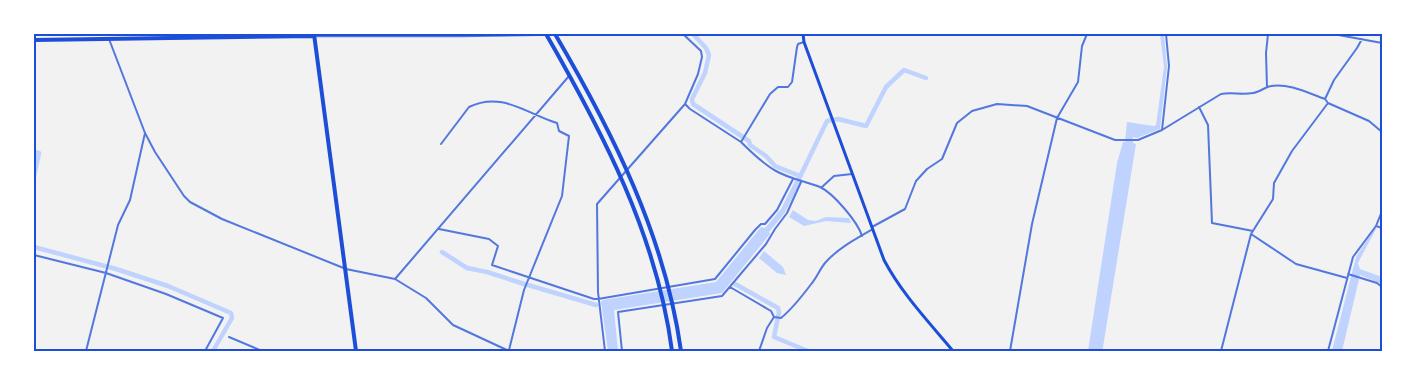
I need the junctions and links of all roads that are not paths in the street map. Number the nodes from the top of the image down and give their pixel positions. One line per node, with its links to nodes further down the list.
1 (510, 34): 2 (street); 11 (street)
2 (546, 34): 3 (street); 17 (highway)
3 (555, 34): 4 (street); 30 (highway)
4 (586, 34)
5 (683, 34): 21 (street)
6 (803, 34): 15 (main road)
7 (1087, 34): 24 (street)
8 (1166, 34): 25 (street)
9 (1268, 34): 18 (street)
10 (1333, 34): 13 (street)
11 (314, 35): 12 (highway); 44 (highway)
12 (112, 37): 14 (highway); 27 (street)
13 (1362, 39): 16 (street); 19 (street)
14 (34, 40)
15 (804, 42): 28 (street); 31 (main road)
16 (1382, 43)
17 (569, 76): 23 (street); 32 (highway)
18 (1267, 87): 19 (street); 22 (street)
19 (1325, 99): 20 (street)
20 (1328, 103): 26 (street); 41 (street)
21 (685, 104): 28 (street); 30 (street)
22 (1198, 107): 25 (street); 41 (street)
23 (536, 115): 29 (street); 40 (street); 47 (street)
24 (1057, 118): 25 (street); 38 (street); 70 (street)
25 (1162, 130)
26 (1382, 132)
27 (145, 134): 44 (street); 45 (street)
28 (742, 140): 33 (street)
29 (441, 144)
30 (627, 170): 32 (street); 52 (highway)
31 (852, 174): 35 (street); 38 (main road)
32 (621, 177): 53 (highway); 54 (street)
33 (794, 179): 34 (street); 52 (street)
34 (800, 182): 35 (street); 50 (street)
35 (822, 188): 42 (street)
36 (1382, 211): 37 (street)
37 (1376, 226): 39 (street); 46 (street)
38 (873, 228): 42 (street); 69 (main road)
39 (1382, 228)
40 (439, 229): 47 (street); 49 (street)
41 (1252, 232): 48 (street); 71 (street)
42 (862, 236): 57 (street)
43 (34, 255): 45 (street)
44 (346, 269): 49 (street); 62 (highway)
45 (106, 274): 59 (street); 60 (street)
46 (1348, 274): 48 (street); 51 (street)
47 (528, 278): 54 (street); 63 (street)
48 (1347, 278): 72 (street)
49 (395, 279): 63 (street)
50 (730, 287): 55 (street); 57 (street)
51 (1382, 287)
52 (668, 288): 53 (street); 55 (highway)
53 (660, 290): 54 (street); 56 (highway)
54 (598, 299): 64 (street)
55 (671, 303): 56 (street); 67 (highway)
56 (664, 304): 65 (street); 66 (highway)
57 (776, 318): 68 (street)
58 (229, 337): 61 (street)
59 (86, 351)
60 (204, 351)
61 (262, 351)
62 (356, 351)
63 (509, 351)
64 (605, 351)
65 (622, 351)
66 (672, 351)
67 (680, 351)
68 (759, 351)
69 (953, 351)
70 (1010, 351)
71 (1221, 351)
72 (1328, 351)

